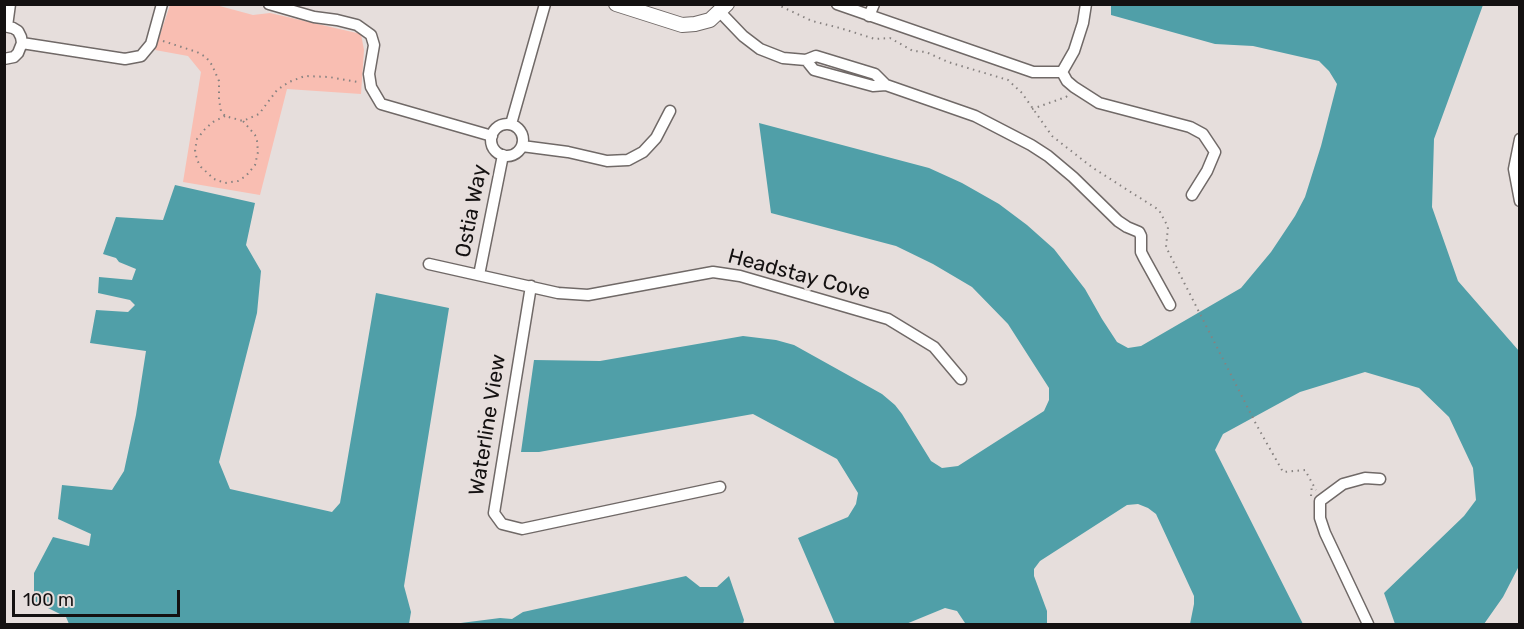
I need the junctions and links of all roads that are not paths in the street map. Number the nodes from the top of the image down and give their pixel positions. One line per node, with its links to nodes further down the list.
1 (10, 4): 11 (street)
2 (162, 4): 12 (street)
3 (269, 4): 17 (street)
4 (545, 4): 16 (street)
5 (615, 4): 9 (street)
6 (837, 4): 10 (street)
7 (873, 4): 10 (street)
8 (1086, 4): 14 (street)
9 (724, 8): 26 (street)
10 (869, 16): 14 (street)
11 (6, 26): 12 (street)
12 (22, 43): 13 (street)
13 (4, 59)
14 (1062, 72): 21 (street)
15 (670, 111): 19 (street)
16 (511, 124): 17 (street); 19 (street)
17 (492, 136): 20 (street)
18 (1520, 139): 22 (street)
19 (522, 146): 20 (street)
20 (503, 155): 24 (street, Ostia Way)
21 (1192, 195)
22 (1520, 201)
23 (429, 264): 24 (street, Headstay Cove)
24 (479, 275): 25 (street, Headstay Cove)
25 (531, 286): 27 (street, Headstay Cove); 29 (street, Waterline View)
26 (1170, 305)
27 (961, 379)
28 (1380, 479): 30 (street)
29 (720, 487)
30 (1368, 624)

